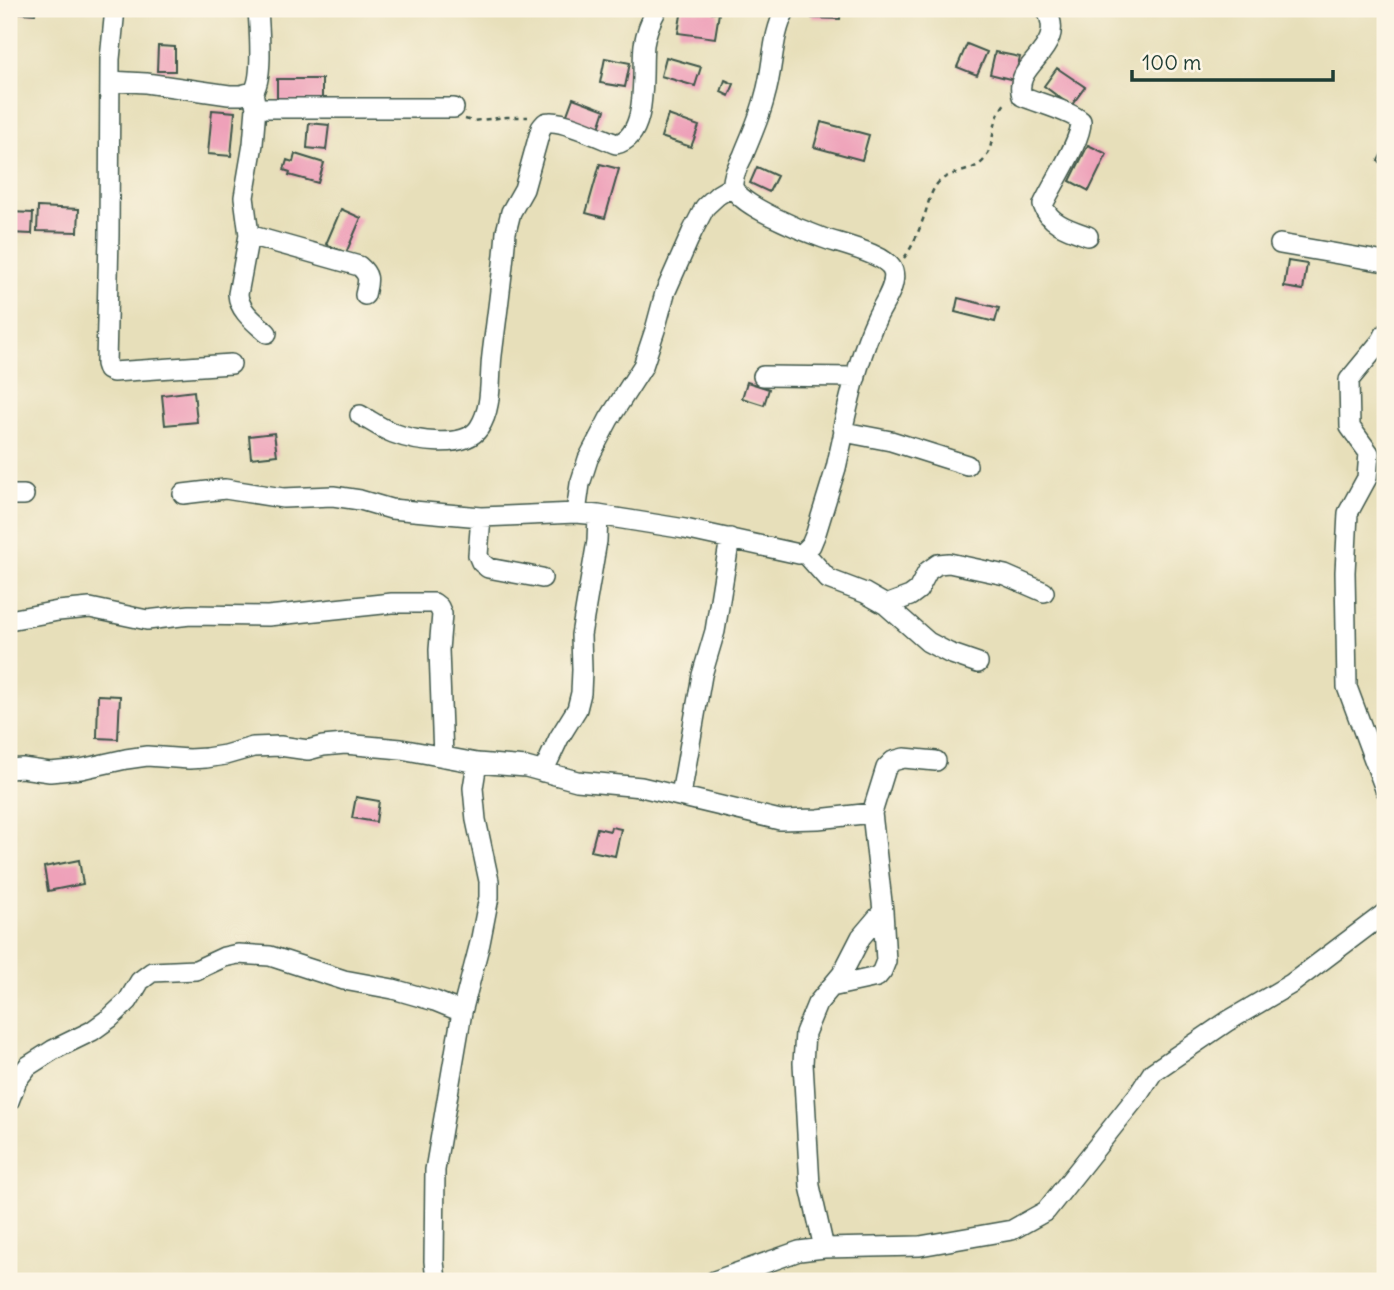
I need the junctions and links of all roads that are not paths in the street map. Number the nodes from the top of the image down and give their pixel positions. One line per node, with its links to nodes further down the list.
1 (115, 9): 6 (street)
2 (258, 9): 7 (street)
3 (657, 9): 20 (street)
4 (786, 9): 9 (street)
5 (1046, 9): 11 (street)
6 (110, 81): 7 (street); 17 (street)
7 (255, 100): 8 (street); 10 (street)
8 (454, 108)
9 (733, 186): 19 (street); 24 (street)
10 (249, 235): 14 (street); 15 (street)
11 (1088, 236)
12 (1280, 244): 13 (street)
13 (1385, 262)
14 (365, 295)
15 (267, 333)
16 (1385, 334): 39 (street)
17 (231, 364)
18 (764, 376): 19 (street)
19 (856, 377): 21 (street)
20 (360, 415)
21 (844, 432): 22 (street); 28 (street)
22 (967, 465)
23 (183, 494): 26 (street)
24 (576, 513): 25 (street); 26 (street)
25 (598, 515): 27 (street); 38 (street)
26 (481, 517): 29 (street)
27 (730, 538): 28 (street); 40 (street)
28 (804, 552): 31 (street)
29 (542, 578)
30 (1044, 592): 31 (street)
31 (886, 605): 33 (street)
32 (9, 620): 34 (street)
33 (978, 663)
34 (443, 757): 36 (street); 37 (street)
35 (936, 761): 41 (street)
36 (477, 763): 38 (street); 45 (street)
37 (9, 769)
38 (543, 772): 40 (street)
39 (1385, 789)
40 (681, 795): 41 (street)
41 (872, 813): 42 (street)
42 (883, 911): 44 (street); 44 (street)
43 (1385, 913): 47 (street)
44 (831, 987): 47 (street)
45 (462, 1012): 46 (street); 48 (street)
46 (9, 1101)
47 (824, 1248): 49 (street)
48 (436, 1281)
49 (714, 1281)

